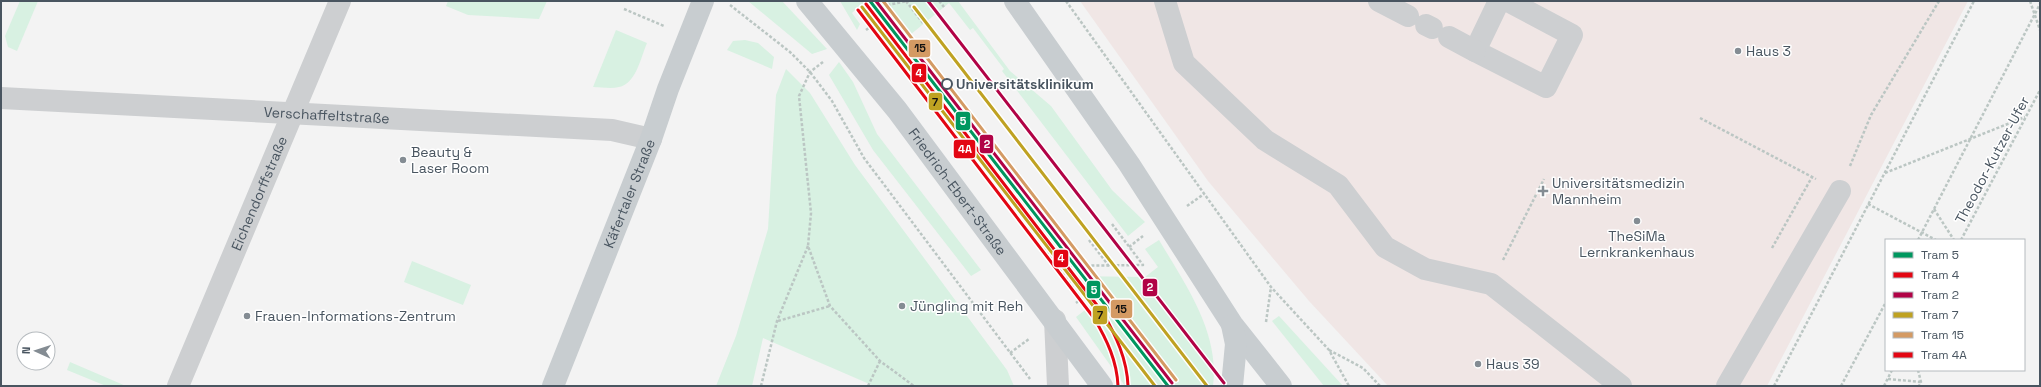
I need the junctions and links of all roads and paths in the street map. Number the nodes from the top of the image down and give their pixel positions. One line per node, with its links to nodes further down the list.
1 (703, 1): 22 (main road, Käfertaler Straße)
2 (725, 1): 25 (path)
3 (907, 1): 20 (path); 23 (path)
4 (939, 1): 17 (path)
5 (1015, 1): 58 (main road)
6 (1066, 1): 59 (path)
7 (1165, 1): 53 (street)
8 (1379, 1): 24 (street)
9 (1499, 1): 24 (street)
10 (1508, 1): 24 (street)
11 (1938, 1): 38 (path)
12 (1974, 1): 35 (path)
13 (2030, 1): 19 (path)
14 (340, 2): 30 (street, Eichendorffstraße)
15 (811, 3): 23 (main road, Friedrich-Ebert-Straße)
16 (2040, 4): 19 (path)
17 (944, 7)
18 (624, 9): 22 (path)
19 (2035, 14): 21 (path); 34 (path)
20 (923, 23)
21 (2040, 30)
22 (688, 36): 33 (main road, Käfertaler Straße)
23 (845, 46): 25 (path); 56 (main road, Friedrich-Ebert-Straße)
24 (1475, 51)
25 (810, 72): 48 (path); 60 (path)
26 (2040, 90): 28 (path, Theodor-Kutzer-Ufer)
27 (1, 98): 30 (street, Verschaffeltstraße)
28 (2035, 99): 29 (path); 31 (path, Theodor-Kutzer-Ufer)
29 (2040, 102)
30 (292, 113): 33 (street, Verschaffeltstraße); 67 (street, Eichendorffstraße)
31 (2025, 117): 34 (path); 46 (path, Theodor-Kutzer-Ufer)
32 (1700, 118): 36 (path)
33 (651, 139): 68 (main road, Käfertaler Straße)
34 (1970, 139): 35 (path); 40 (path)
35 (1885, 173): 39 (path)
36 (1812, 177): 38 (path); 50 (path)
37 (1544, 179): 53 (path)
38 (1840, 191): 39 (path); 79 (street)
39 (1868, 204): 42 (path); 80 (path)
40 (1934, 209): 42 (path); 45 (path)
41 (1112, 224): 52 (path)
42 (1922, 233): 43 (path); 44 (path)
43 (1919, 239)
44 (1934, 239)
45 (1953, 239)
46 (1962, 239)
47 (1089, 240): 52 (path)
48 (808, 246): 55 (path); 57 (path)
49 (1045, 247): 51 (path)
50 (1772, 248)
51 (1058, 266): 52 (path); 56 (path)
52 (1110, 267)
53 (1491, 284): 78 (street)
54 (1885, 304): 81 (path)
55 (830, 306): 57 (path); 61 (path)
56 (1055, 320): 60 (path); 72 (street); 73 (main road, Friedrich-Ebert-Straße)
57 (777, 321): 69 (path)
58 (1232, 324): 74 (main road); 75 (main road)
59 (1329, 350): 76 (path); 77 (path)
60 (1010, 353): 65 (path)
61 (880, 361): 70 (path); 71 (path)
62 (1892, 371): 64 (path)
63 (1918, 371): 66 (path)
64 (1888, 378): 66 (path); 82 (path)
65 (1031, 380)
66 (1921, 382): 83 (path)
67 (178, 386)
68 (553, 386)
69 (761, 386)
70 (868, 386)
71 (914, 386)
72 (1058, 386)
73 (1102, 386)
74 (1232, 386)
75 (1281, 386)
76 (1349, 386)
77 (1380, 386)
78 (1622, 386)
79 (1727, 386)
80 (1774, 386)
81 (1842, 386)
82 (1884, 386)
83 (1919, 386)

